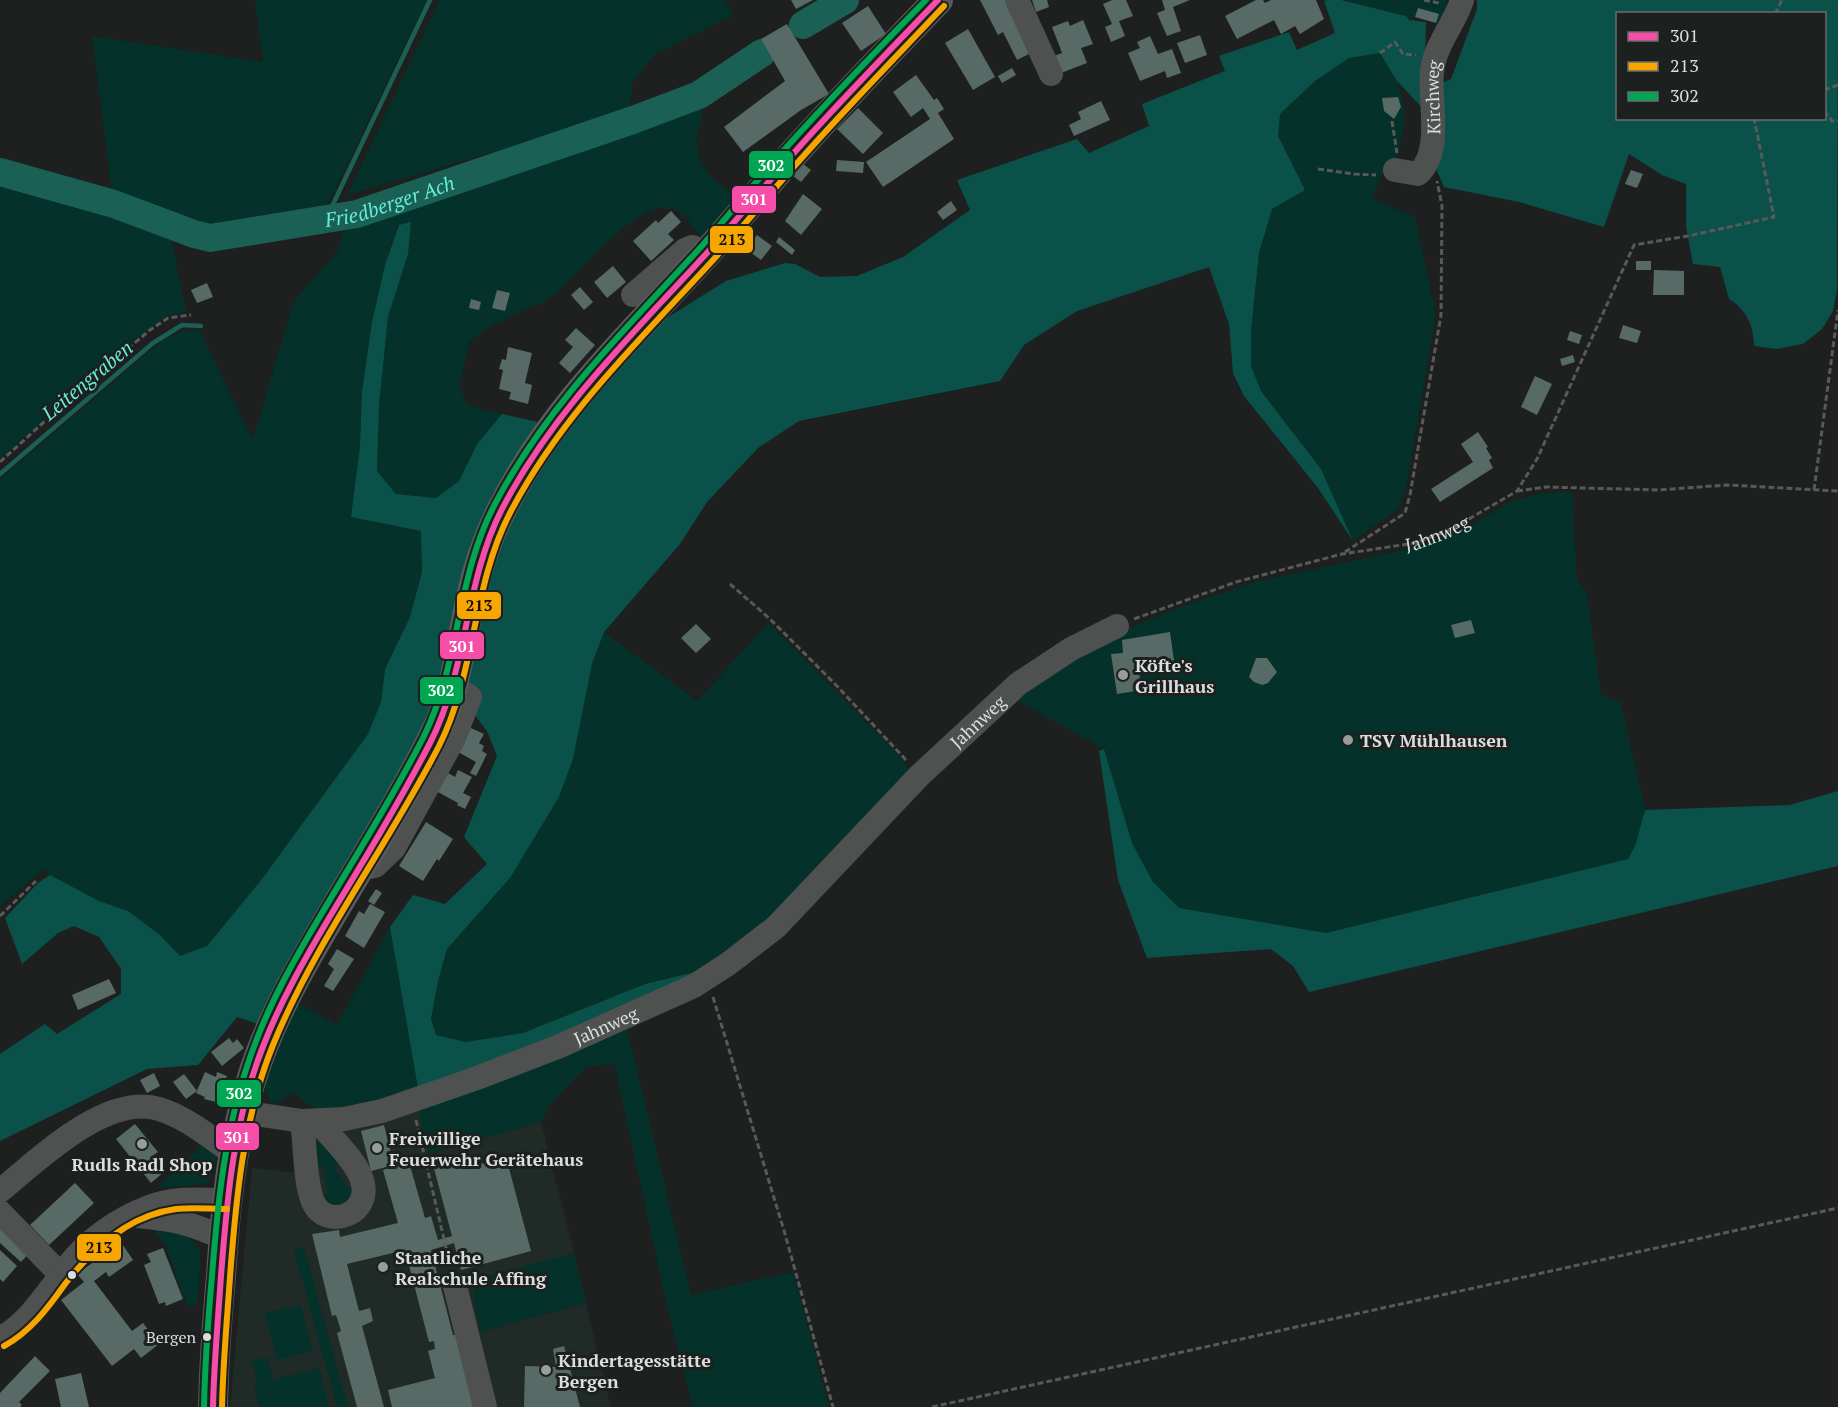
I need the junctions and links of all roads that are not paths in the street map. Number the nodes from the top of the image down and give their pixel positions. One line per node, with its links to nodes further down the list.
1 (938, 0): 6 (main road)
2 (1017, 0): 4 (street)
3 (1462, 0): 5 (street, Kirchweg)
4 (1051, 74)
5 (1395, 170)
6 (706, 253): 7 (street); 9 (main road)
7 (633, 295)
8 (1117, 626): 10 (street, Jahnweg)
9 (242, 1112): 10 (street, Jahnweg); 11 (main road)
10 (310, 1121): 10 (street)
11 (234, 1154): 12 (street); 13 (main road)
12 (0, 1191)
13 (227, 1200): 15 (street); 16 (main road)
14 (0, 1212): 17 (street)
15 (131, 1216): 16 (street); 17 (street)
16 (223, 1238): 20 (main road)
17 (61, 1275): 19 (street)
18 (455, 1286): 21 (street)
19 (0, 1338)
20 (213, 1407)
21 (485, 1407)

